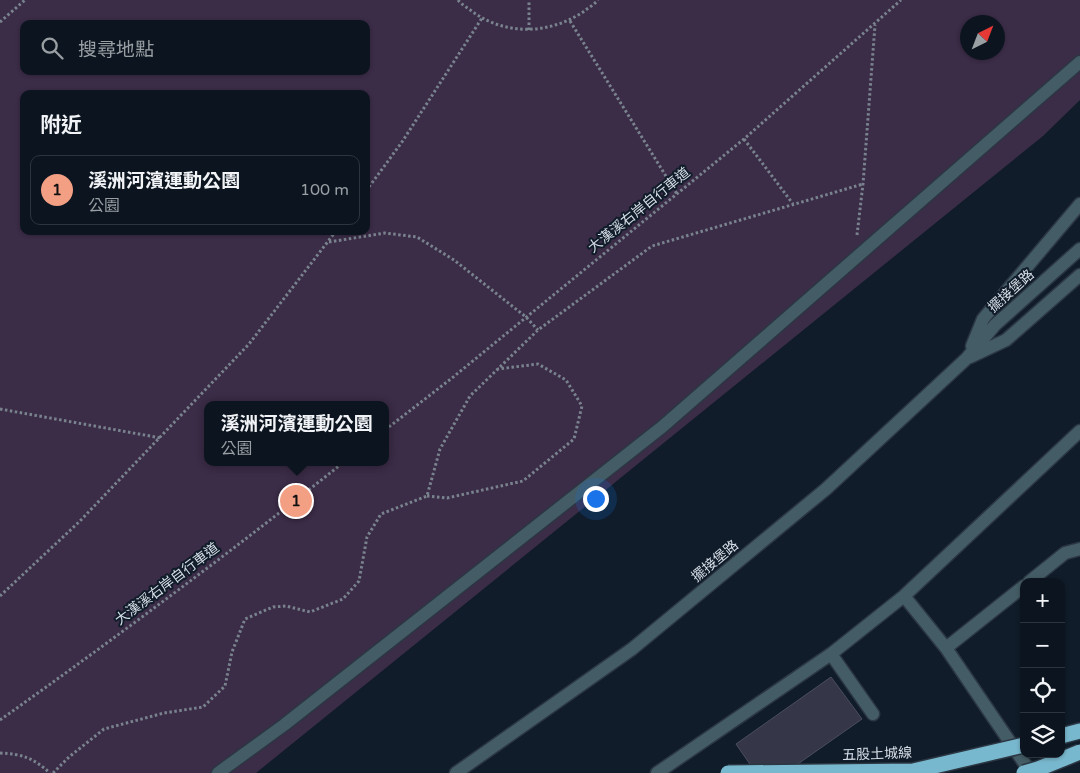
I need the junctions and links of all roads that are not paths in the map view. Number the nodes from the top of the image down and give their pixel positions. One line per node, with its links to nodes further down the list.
1 (1080, 62): 19 (street)
2 (1080, 204): 5 (street)
3 (1080, 249): 5 (street, 擺接堡路)
4 (1080, 275): 5 (street, 擺接堡路)
5 (966, 360): 18 (street, 擺接堡路)
6 (1080, 431): 10 (street)
7 (1080, 549): 8 (street)
8 (1034, 578)
9 (1020, 589): 11 (street)
10 (904, 596): 11 (street); 12 (street)
11 (946, 648): 23 (street)
12 (831, 654): 13 (street); 20 (street)
13 (873, 714)
14 (1080, 730): 15 (highway)
15 (1065, 735)
16 (1020, 746): 21 (highway, 五股土城線, bridge)
17 (1080, 751): 22 (highway, bridge); 24 (street)
18 (461, 771)
19 (218, 773)
20 (657, 773)
21 (728, 773)
22 (1024, 773)
23 (1031, 773)
24 (1036, 773)

